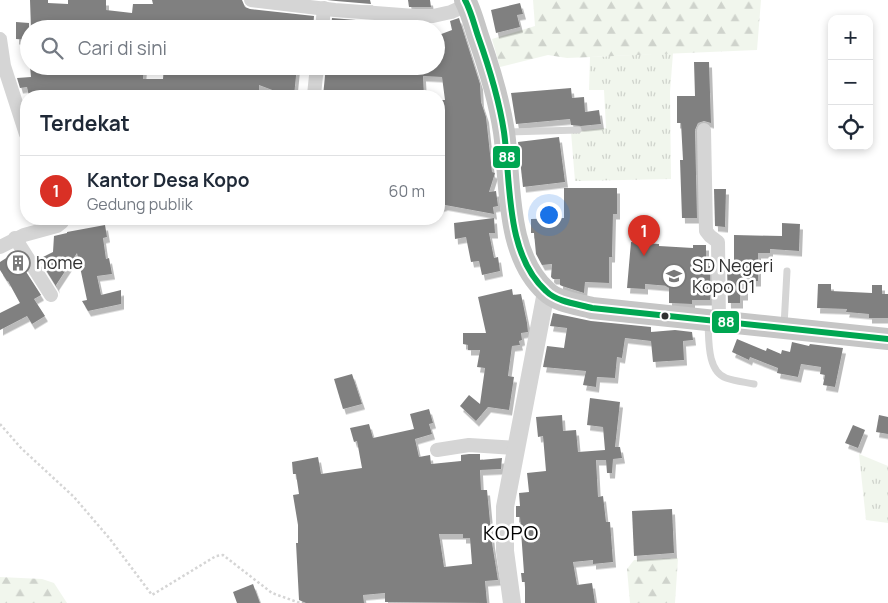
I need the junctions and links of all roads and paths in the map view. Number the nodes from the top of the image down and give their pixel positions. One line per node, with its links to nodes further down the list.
1 (251, 0): 3 (street)
2 (466, 3): 3 (street); 11 (highway)
3 (324, 8): 4 (street)
4 (323, 20)
5 (0, 39): 8 (street)
6 (316, 75): 7 (street)
7 (315, 90)
8 (20, 115)
9 (578, 130): 11 (lane)
10 (704, 130): 18 (street)
11 (504, 133): 16 (highway)
12 (58, 225): 13 (street)
13 (15, 238): 14 (street); 17 (street)
14 (0, 247)
15 (787, 271): 19 (lane)
16 (546, 292): 18 (highway); 23 (street)
17 (50, 295)
18 (713, 321): 19 (highway); 21 (lane)
19 (784, 329): 20 (highway)
20 (888, 339)
21 (754, 384)
22 (0, 424): 25 (path)
23 (516, 448): 24 (street); 26 (street)
24 (437, 450)
25 (300, 603)
26 (512, 603)

